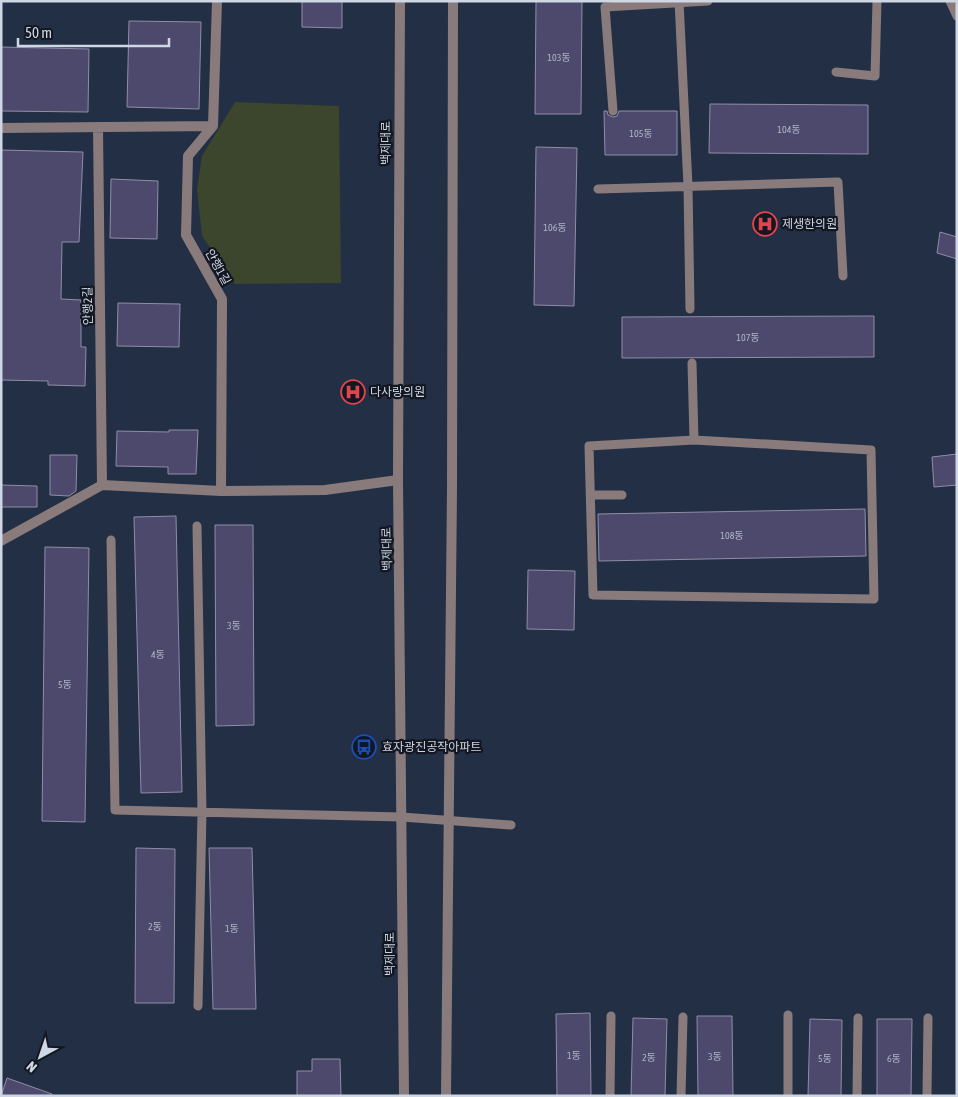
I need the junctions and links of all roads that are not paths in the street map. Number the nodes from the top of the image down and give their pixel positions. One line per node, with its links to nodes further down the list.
1 (217, 1): 11 (street)
2 (400, 1): 20 (street, 백제대로)
3 (452, 1): 30 (street)
4 (708, 1): 7 (lane)
5 (877, 1): 9 (lane)
6 (950, 1): 8 (lane)
7 (679, 2): 10 (lane); 14 (lane)
8 (957, 16)
9 (836, 72)
10 (613, 111)
11 (213, 126): 12 (street); 22 (street, 안행1길)
12 (98, 127): 13 (street); 21 (street, 안행2길)
13 (1, 128)
14 (688, 186): 15 (lane); 16 (lane); 17 (lane)
15 (598, 189)
16 (843, 276)
17 (690, 309)
18 (692, 363): 19 (lane)
19 (694, 440): 23 (lane); 23 (lane)
20 (398, 480): 22 (street); 29 (street, 백제대로)
21 (102, 485): 22 (street); 27 (street)
22 (220, 491)
23 (591, 495): 24 (lane)
24 (622, 495)
25 (197, 526): 28 (lane)
26 (111, 540): 28 (lane)
27 (1, 541)
28 (202, 812): 29 (lane); 32 (lane)
29 (402, 817): 30 (lane); 38 (street, 백제대로)
30 (448, 820): 31 (lane); 39 (street)
31 (511, 825)
32 (198, 1006)
33 (788, 1015): 42 (lane)
34 (611, 1016): 40 (lane)
35 (683, 1017): 41 (lane)
36 (858, 1018): 43 (lane)
37 (928, 1018): 44 (lane)
38 (404, 1096)
39 (446, 1096)
40 (610, 1096)
41 (681, 1096)
42 (788, 1096)
43 (857, 1096)
44 (927, 1096)

